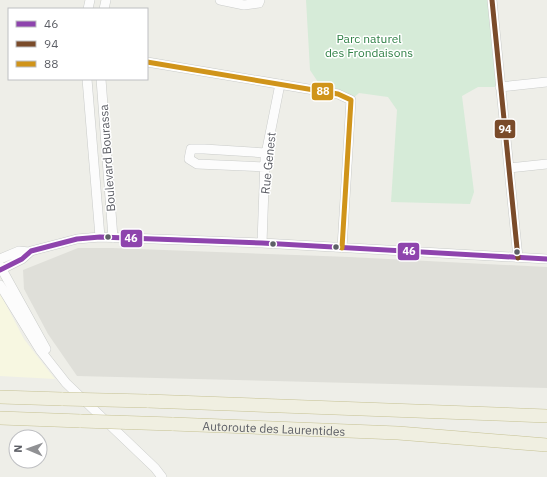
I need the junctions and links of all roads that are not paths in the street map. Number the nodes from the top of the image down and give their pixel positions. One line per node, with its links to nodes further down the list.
1 (220, 0): 2 (street)
2 (260, 0)
3 (492, 0): 9 (street)
4 (148, 62): 8 (street)
5 (87, 80): 14 (street, Boulevard Bourassa)
6 (101, 80): 15 (street, Boulevard Bourassa)
7 (547, 82): 9 (street)
8 (280, 84): 10 (street, Rue Genest); 17 (street)
9 (500, 87): 13 (street)
10 (266, 153): 12 (street, Rue Genest); 12 (street)
11 (547, 164): 13 (street)
12 (265, 167): 16 (street, Rue Genest)
13 (509, 168): 19 (street)
14 (100, 237): 15 (street); 18 (street)
15 (113, 238): 16 (street)
16 (262, 243): 17 (street)
17 (342, 248): 19 (street)
18 (29, 252): 20 (street); 22 (street)
19 (518, 258): 21 (street)
20 (0, 259)
21 (547, 259)
22 (1, 268): 24 (street)
23 (0, 285): 24 (street)
24 (53, 365): 29 (street)
25 (0, 397): 26 (highway, Autoroute des Laurentides, bridge)
26 (544, 415)
27 (0, 418): 28 (highway, Autoroute des Laurentides, bridge)
28 (547, 444)
29 (162, 477)

